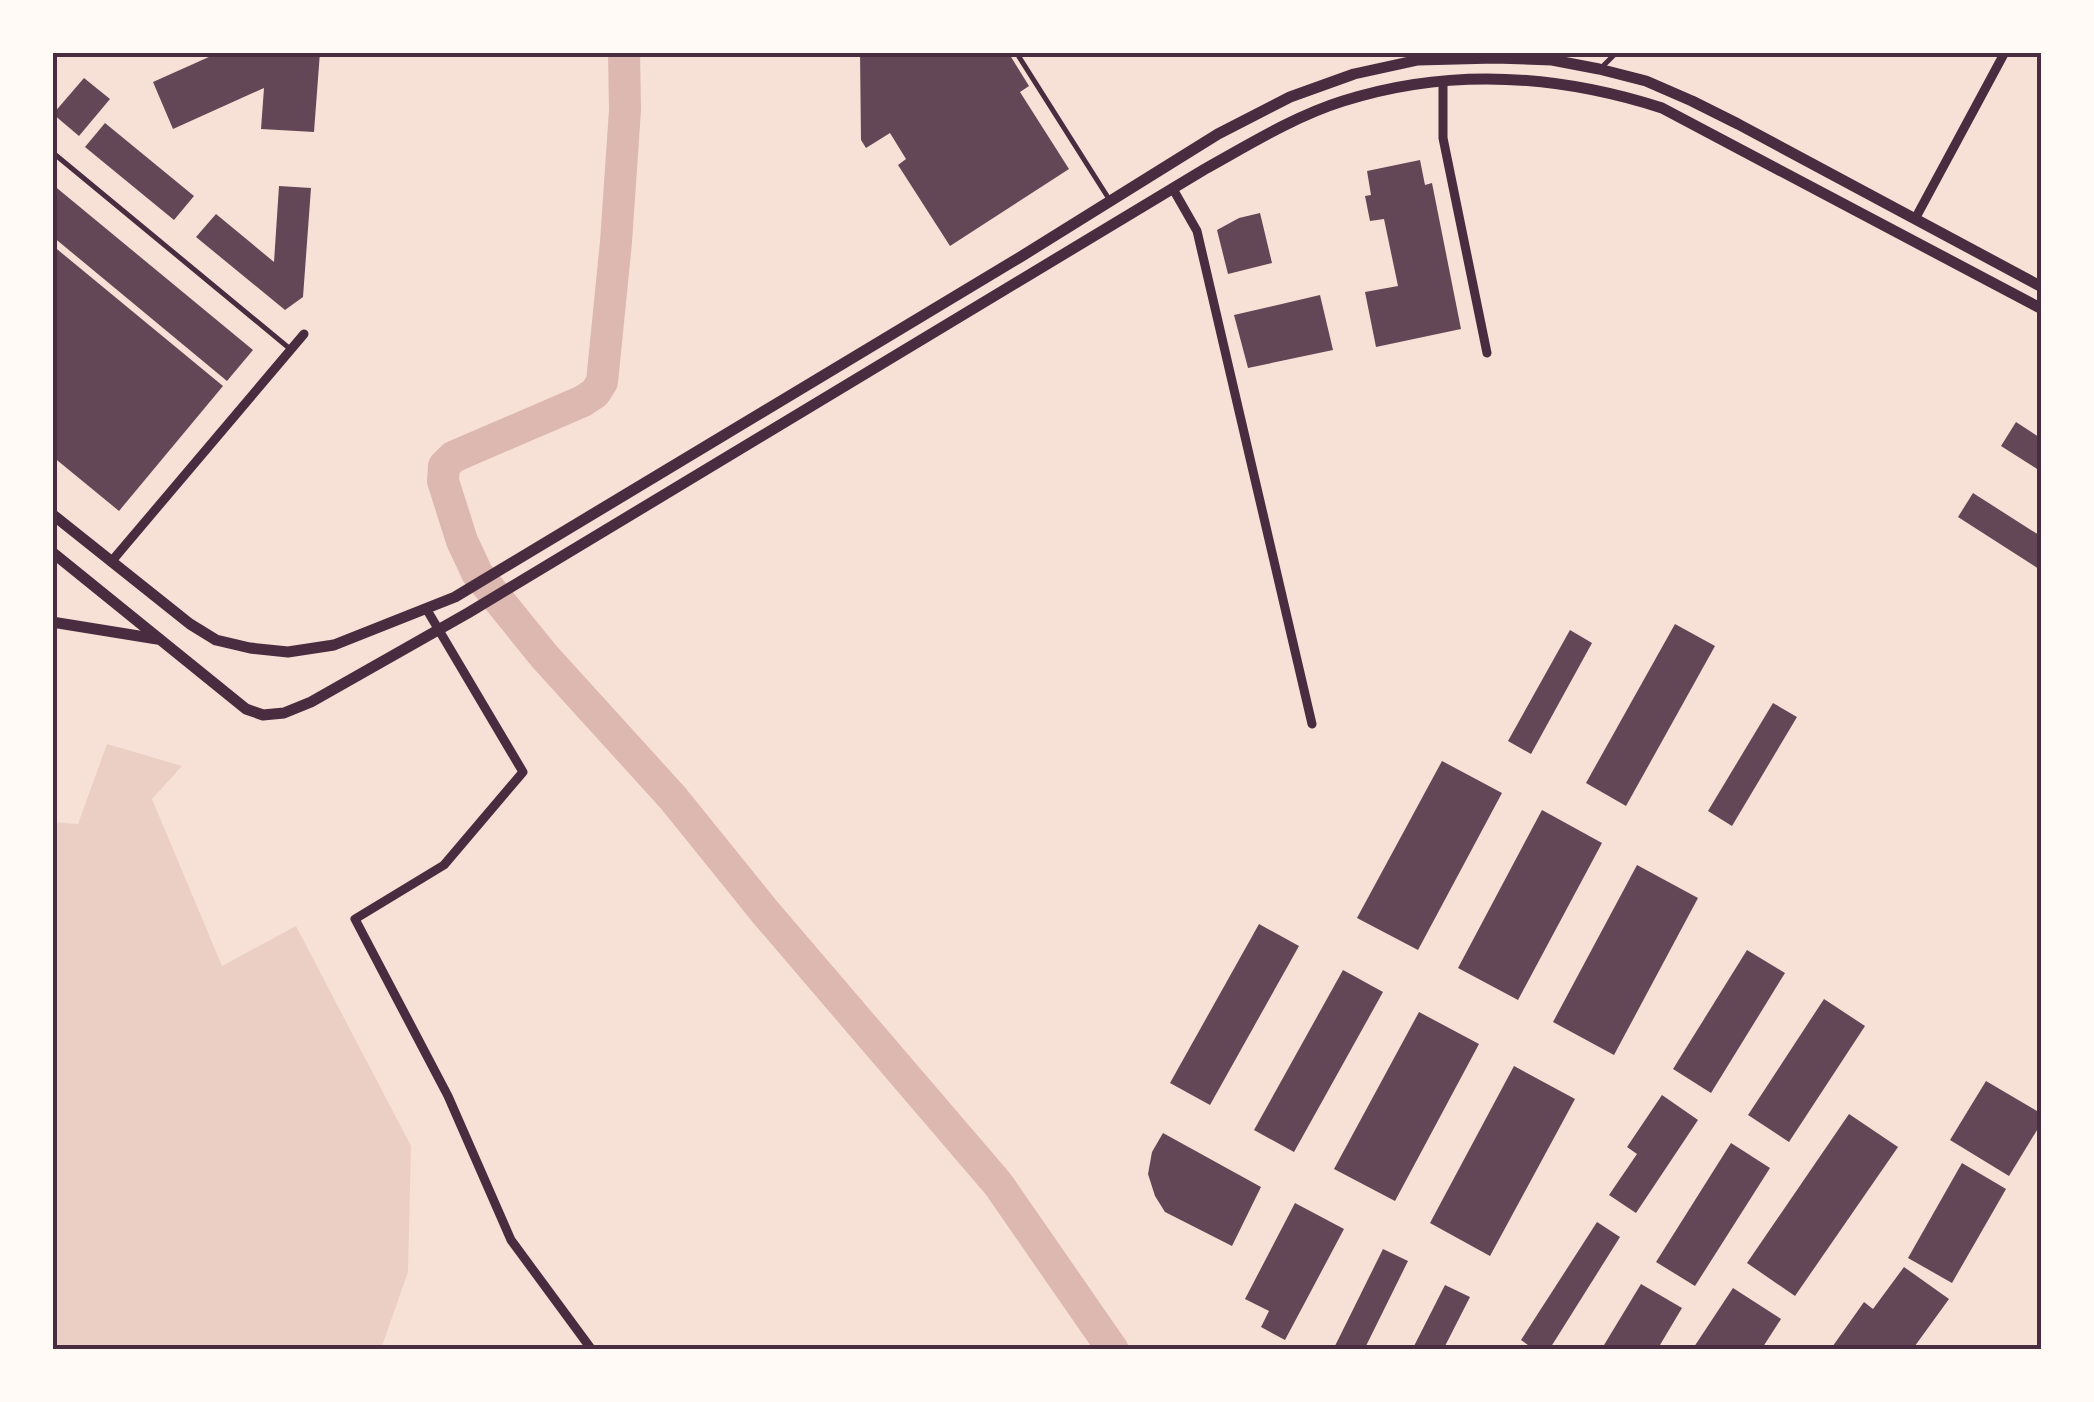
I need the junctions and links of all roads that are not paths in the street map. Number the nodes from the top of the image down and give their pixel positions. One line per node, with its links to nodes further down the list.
1 (1016, 52): 8 (lane)
2 (1617, 52): 4 (lane)
3 (2005, 52): 9 (street)
4 (1600, 69): 8 (street); 9 (street)
5 (1443, 81): 7 (street); 11 (street); 14 (street)
6 (52, 152): 13 (lane)
7 (1173, 189): 20 (street); 22 (street)
8 (1111, 201): 18 (street)
9 (1915, 219): 10 (street)
10 (2042, 286)
11 (2042, 310)
12 (304, 334): 13 (street)
13 (291, 349): 17 (street)
14 (1487, 353)
15 (52, 514): 17 (street)
16 (52, 552): 21 (street)
17 (112, 562): 18 (street)
18 (427, 610): 20 (street)
19 (52, 622): 21 (street)
20 (438, 630): 21 (street); 23 (street)
21 (161, 639)
22 (1312, 724)
23 (592, 1350)

